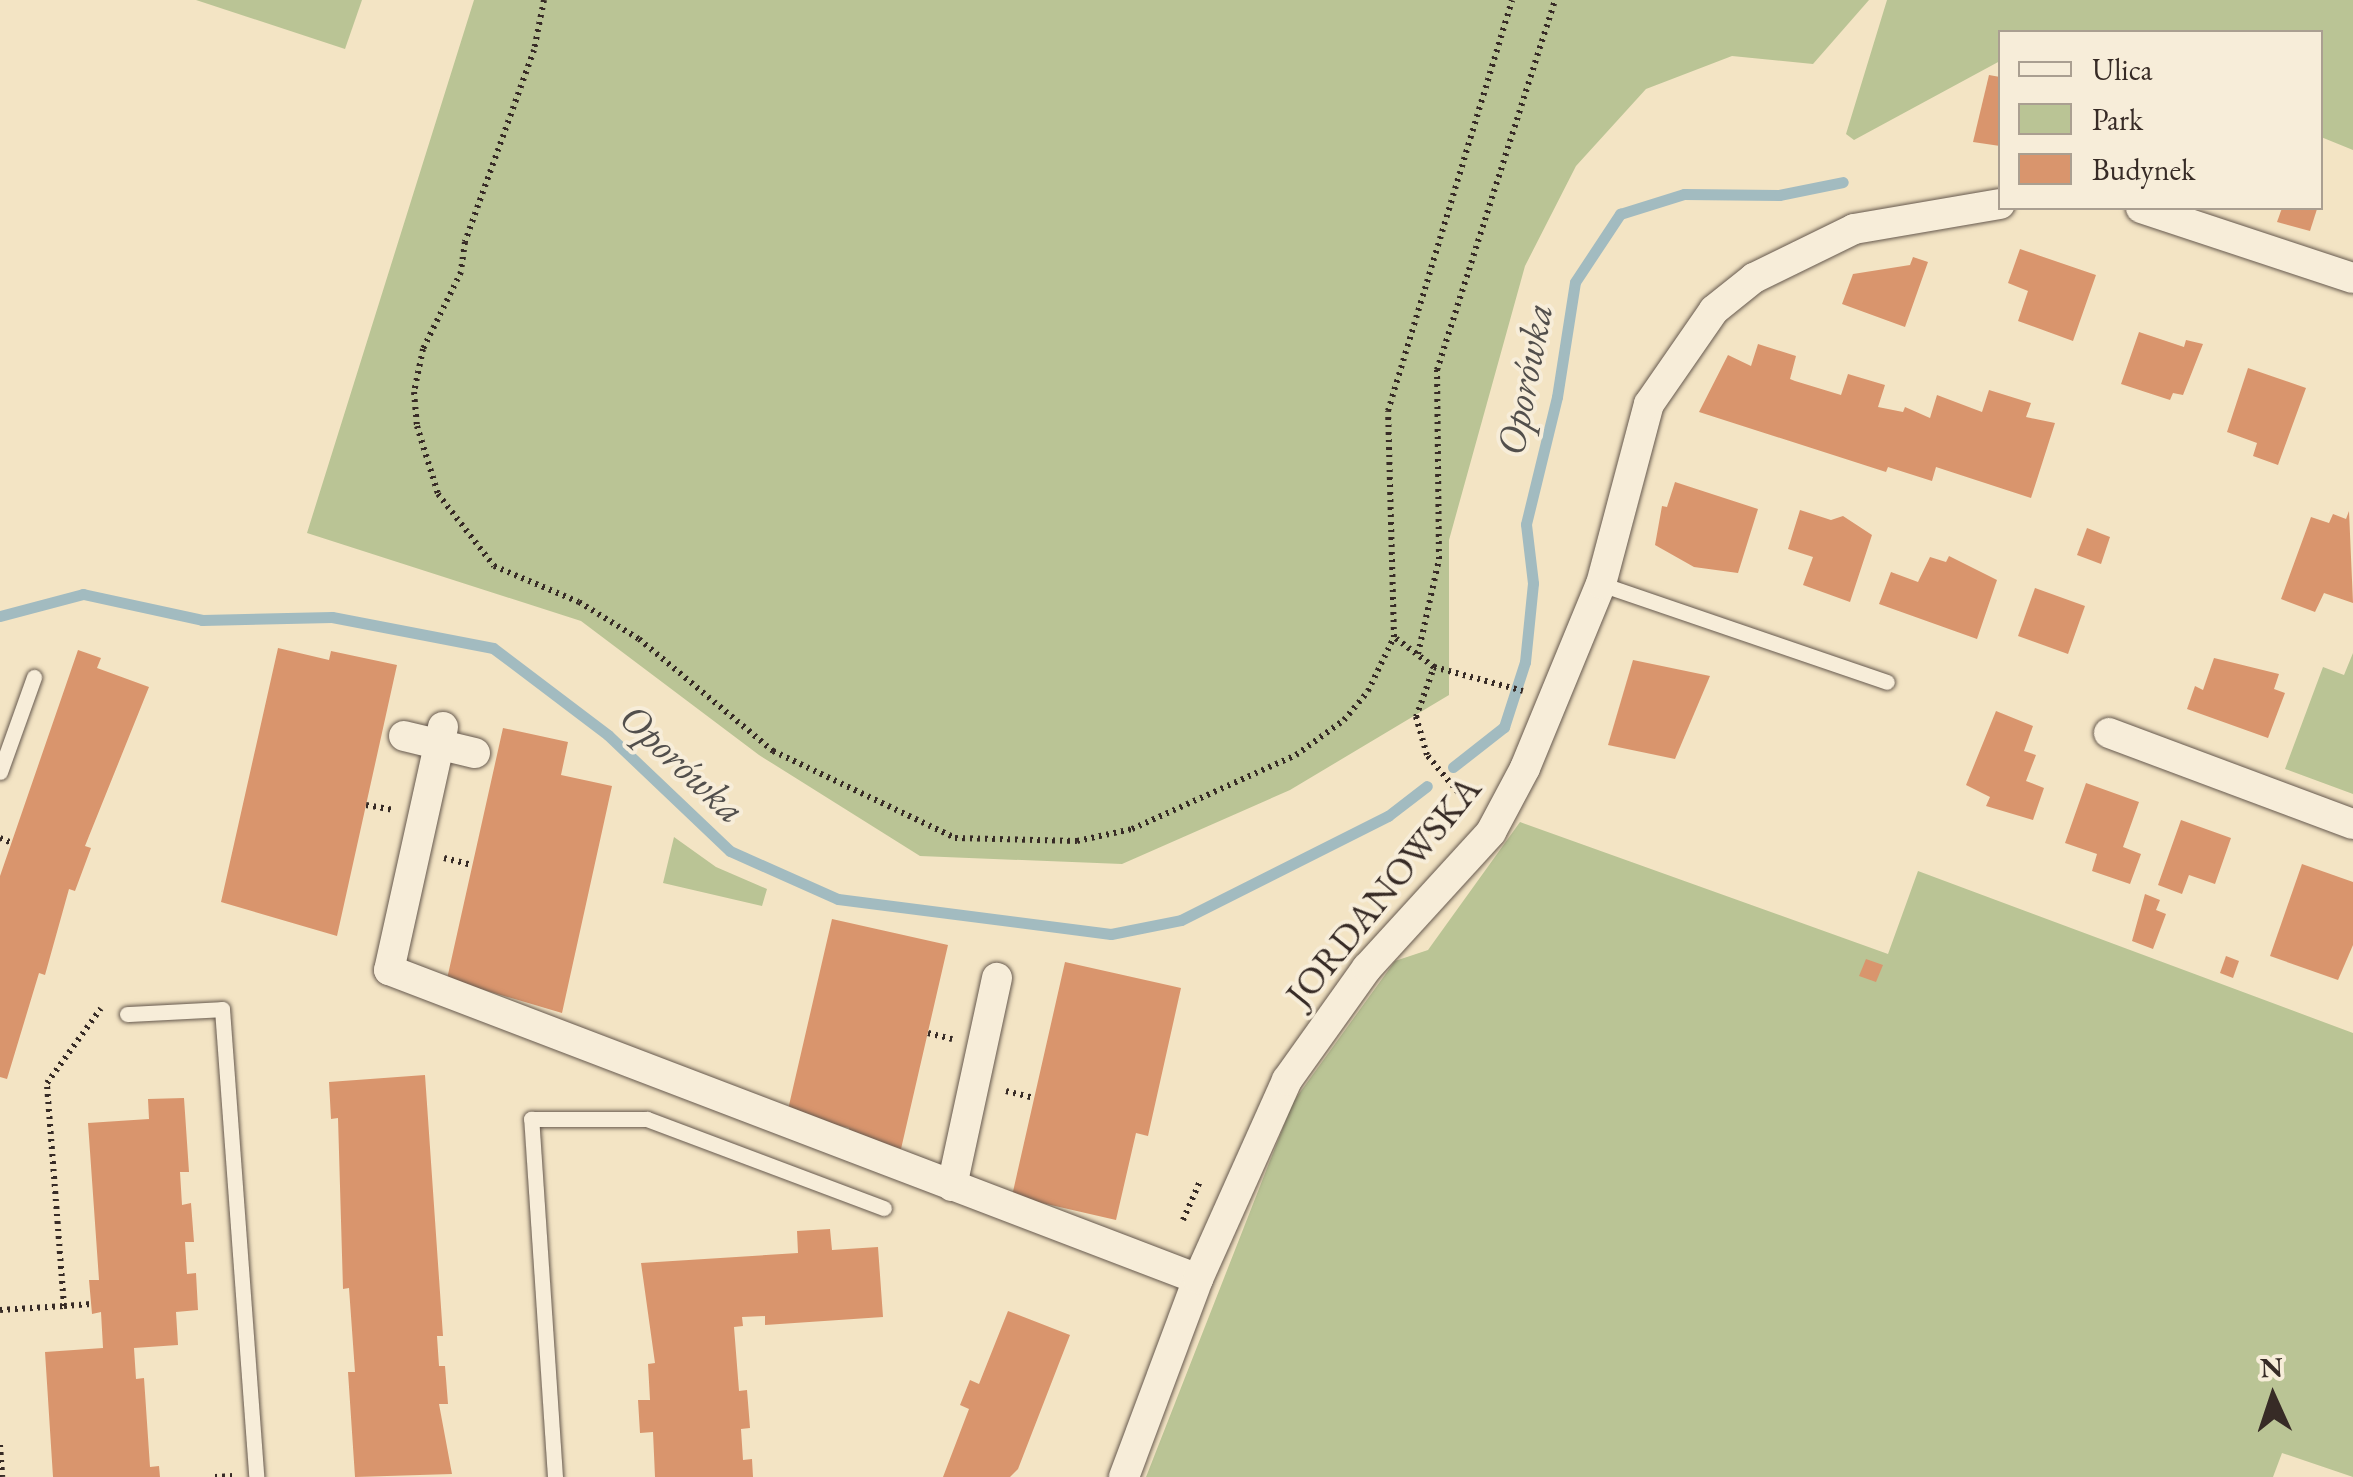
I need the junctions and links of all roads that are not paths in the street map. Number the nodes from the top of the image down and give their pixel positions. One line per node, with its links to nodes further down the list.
1 (1998, 204): 4 (street, JORDANOWSKA)
2 (2147, 210): 3 (street)
3 (2353, 278)
4 (1601, 584): 6 (lane); 17 (street, JORDANOWSKA)
5 (34, 677): 11 (lane)
6 (1887, 682)
7 (2109, 733): 12 (street)
8 (404, 736): 9 (street)
9 (441, 736): 10 (street); 15 (street)
10 (476, 753)
11 (0, 772)
12 (2353, 824)
13 (997, 978): 15 (street)
14 (127, 1014): 18 (lane)
15 (952, 1186): 17 (street)
16 (884, 1208): 19 (lane)
17 (1198, 1279): 20 (street, JORDANOWSKA)
18 (256, 1477)
19 (554, 1477)
20 (1124, 1477)

